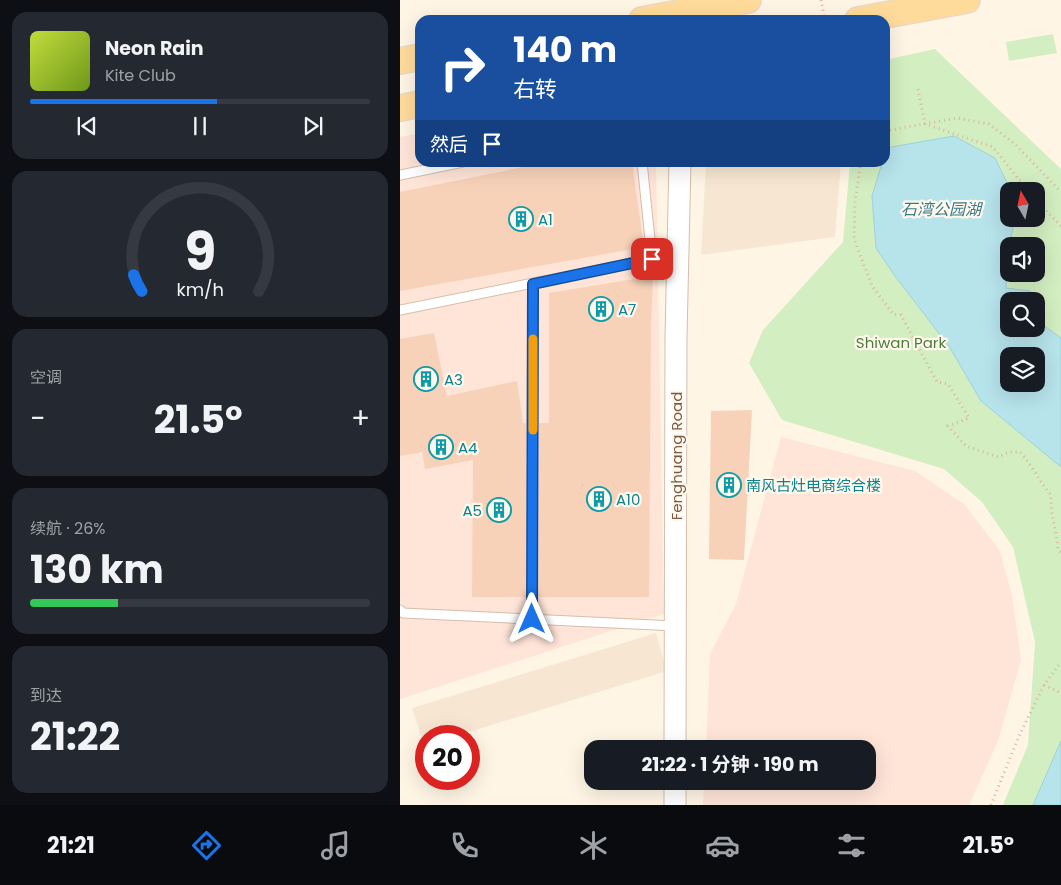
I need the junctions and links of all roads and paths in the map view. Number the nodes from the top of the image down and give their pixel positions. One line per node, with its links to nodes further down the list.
1 (748, 0): 4 (main road)
2 (821, 0): 5 (path)
3 (968, 0): 6 (main road)
4 (668, 15)
5 (824, 15)
6 (886, 15)
7 (415, 58): 8 (main road)
8 (400, 60)
9 (918, 89): 12 (path)
10 (415, 105): 11 (main road)
11 (400, 108)
12 (925, 124): 13 (path); 19 (path); 20 (path)
13 (890, 130)
14 (439, 167): 18 (lane)
15 (643, 167): 23 (lane)
16 (680, 167): 28 (street, Fenghuang Road)
17 (860, 167): 25 (path)
18 (400, 175)
19 (1021, 182)
20 (1061, 192)
21 (1045, 209): 22 (path)
22 (1061, 226)
23 (533, 284): 24 (lane); 27 (lane)
24 (400, 310)
25 (1061, 553)
26 (400, 610): 27 (lane)
27 (532, 619): 28 (lane)
28 (675, 626): 32 (street, Fenghuang Road)
29 (1061, 662): 30 (path)
30 (1044, 685): 31 (path); 35 (path)
31 (1061, 693)
32 (675, 740)
33 (675, 790): 34 (street)
34 (674, 805)
35 (991, 805)

